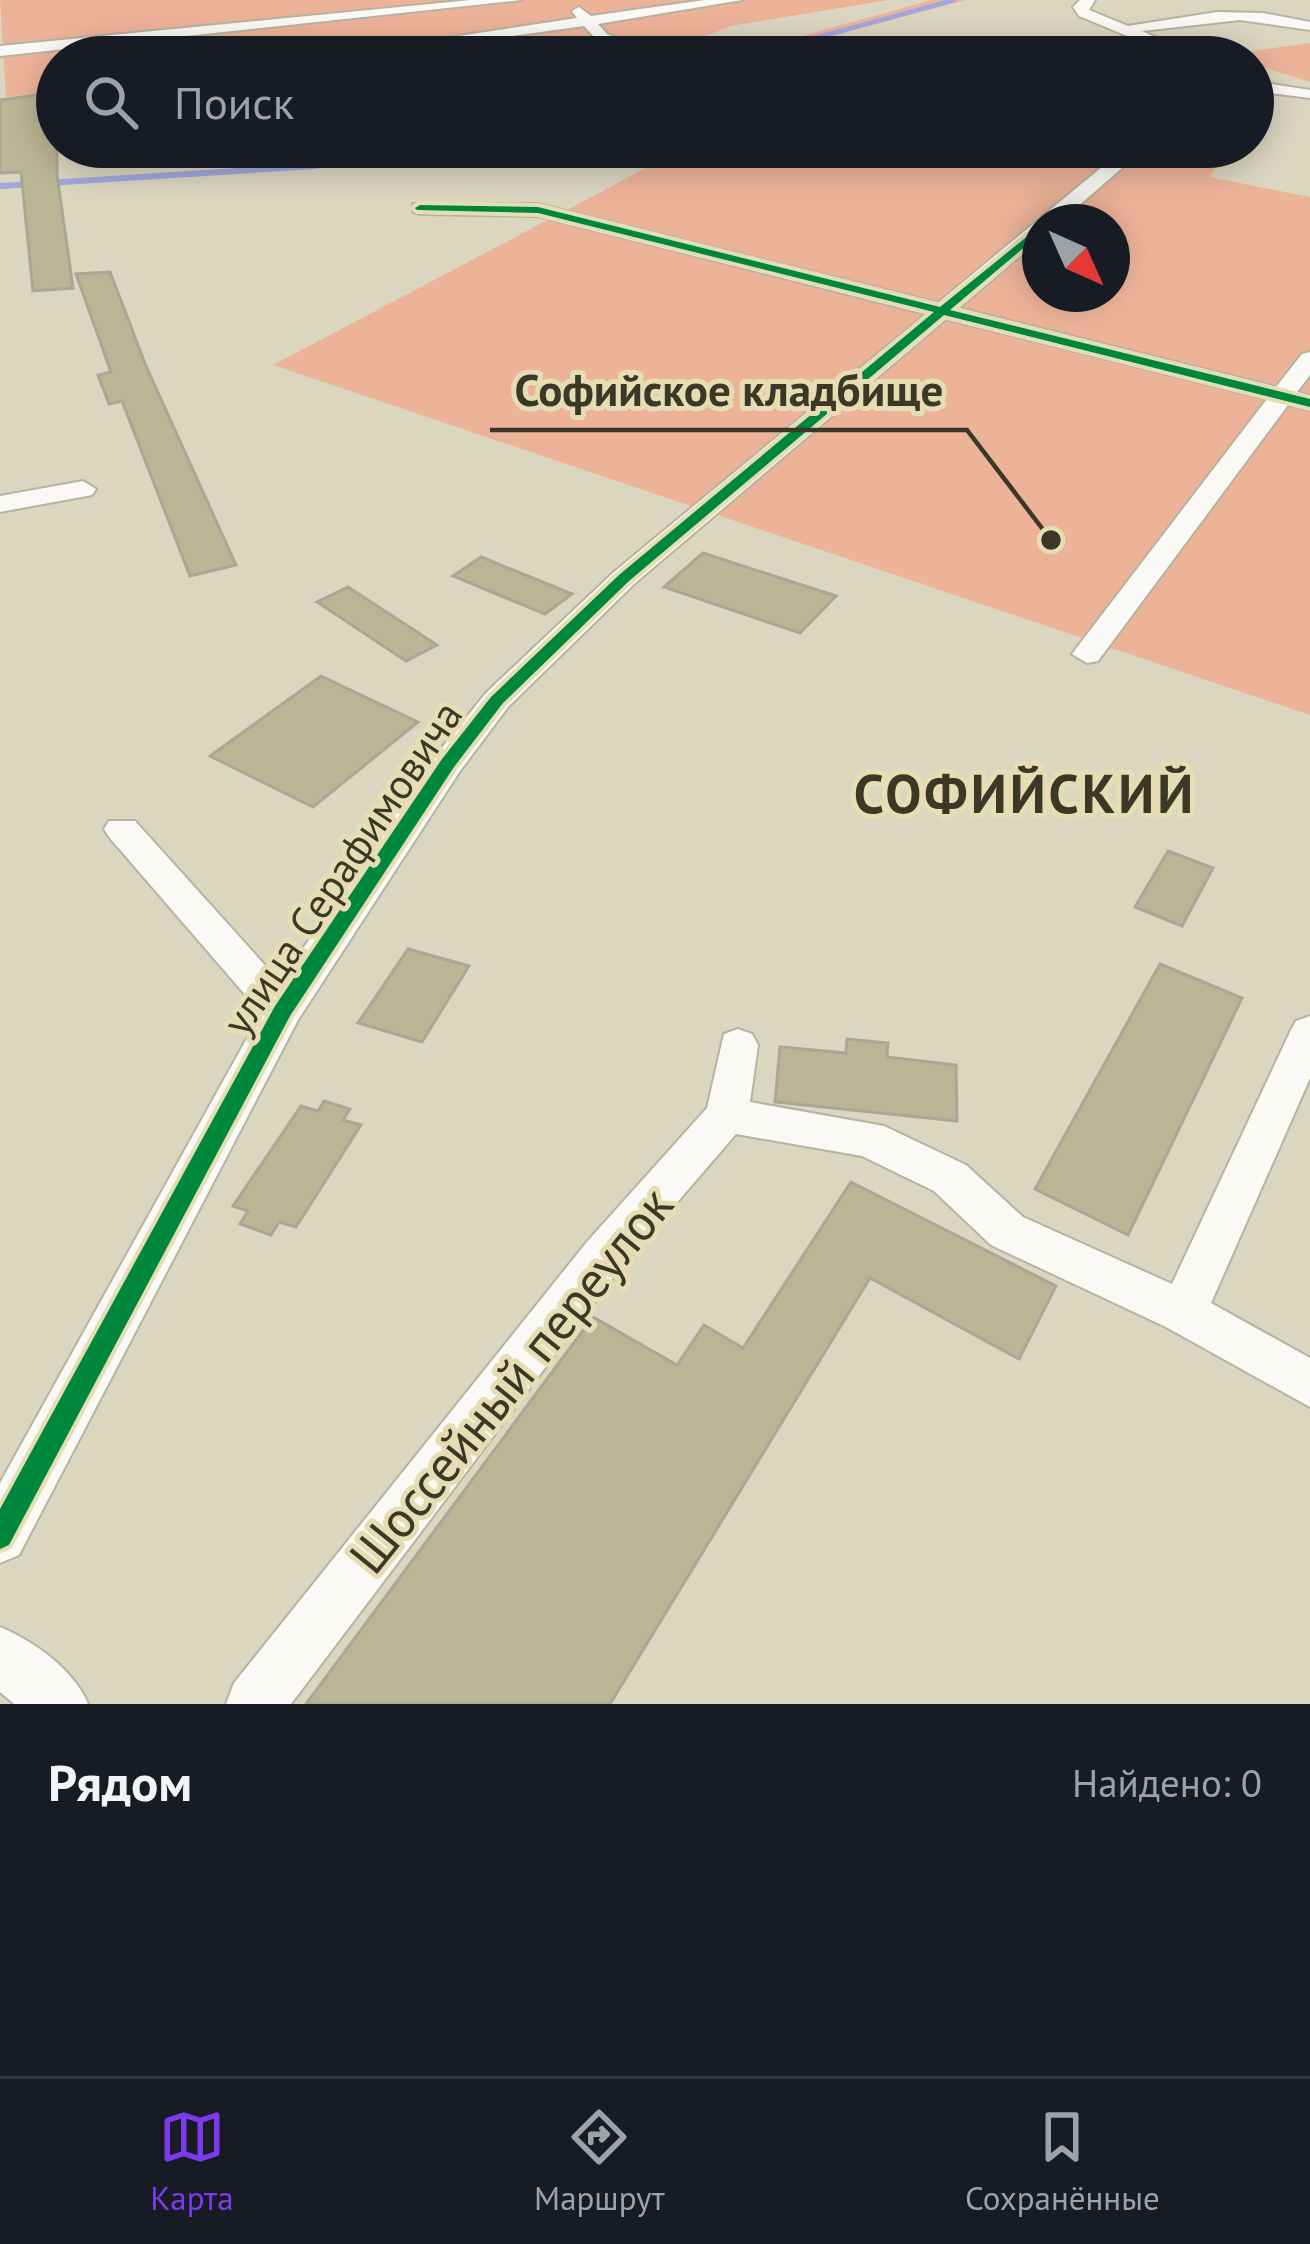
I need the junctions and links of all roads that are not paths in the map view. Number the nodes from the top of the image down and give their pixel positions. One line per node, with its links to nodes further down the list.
1 (287, 0): 8 (street)
2 (514, 0): 6 (street)
3 (575, 0): 9 (street)
4 (735, 0): 9 (street)
5 (1088, 0): 11 (street)
6 (429, 4): 8 (street); 15 (street)
7 (155, 12): 12 (street)
8 (300, 21): 12 (street); 14 (street)
9 (587, 21): 16 (street); 17 (street)
10 (1310, 26): 11 (street)
11 (1124, 32): 18 (street)
12 (163, 35): 13 (street)
13 (153, 36)
14 (311, 36)
15 (456, 36)
16 (480, 36)
17 (601, 36)
18 (1135, 36)
19 (36, 47): 20 (street)
20 (0, 51)
21 (1274, 89): 22 (street)
22 (1306, 94)
23 (1112, 168): 24 (street)
24 (1069, 204)
25 (420, 208): 27 (street)
26 (1022, 245): 27 (street, улица Серафимовича)
27 (946, 311): 29 (street); 34 (street, улица Серафимовича)
28 (1310, 359): 29 (street)
29 (1297, 399): 32 (street)
30 (83, 489): 31 (street)
31 (0, 504)
32 (1088, 654)
33 (122, 829): 34 (street)
34 (283, 1011): 40 (street, улица Серафимовича)
35 (1310, 1032): 38 (street)
36 (738, 1046): 37 (street)
37 (727, 1115): 38 (street); 43 (street, Шоссейный переулок)
38 (1184, 1312): 39 (street)
39 (1310, 1384)
40 (0, 1535)
41 (0, 1655): 42 (street)
42 (59, 1704)
43 (255, 1704)

